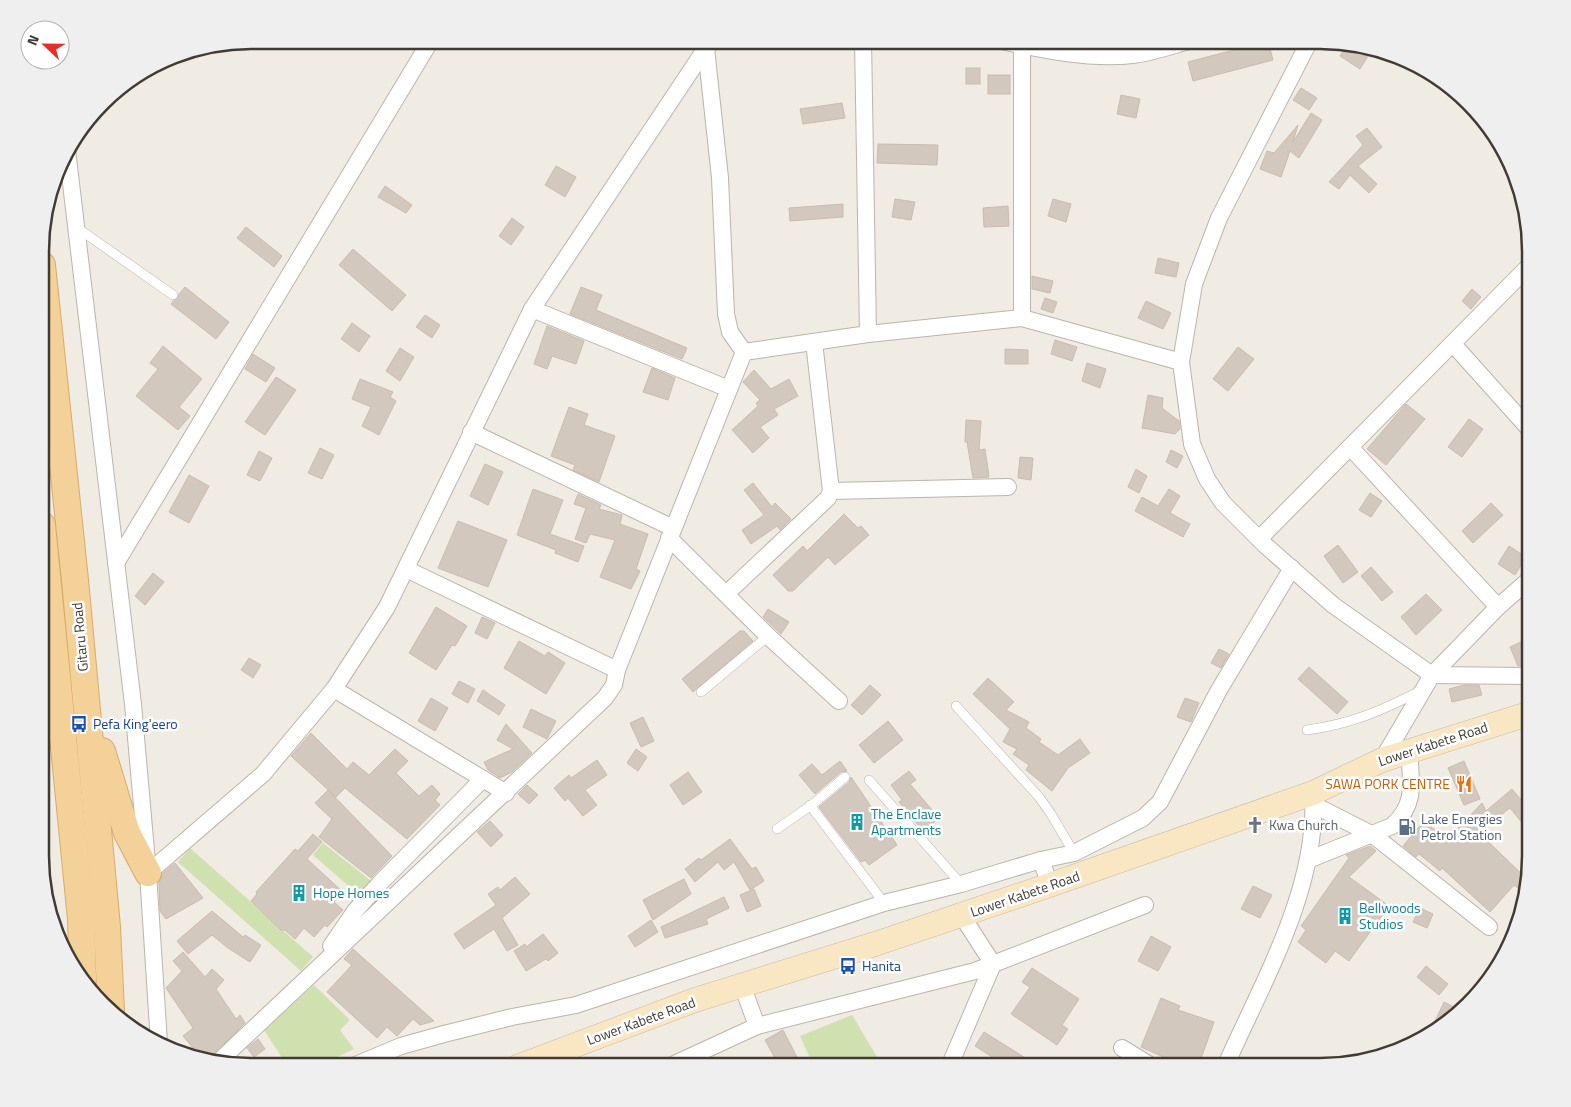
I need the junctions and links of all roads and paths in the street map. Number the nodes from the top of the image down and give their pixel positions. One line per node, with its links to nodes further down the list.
1 (426, 49): 29 (street)
2 (707, 49): 13 (street)
3 (710, 49): 19 (street)
4 (863, 49): 15 (street)
5 (1022, 49): 14 (street)
6 (1047, 49): 7 (street)
7 (1156, 49)
8 (1304, 49): 20 (street)
9 (69, 164): 10 (street)
10 (76, 227): 12 (lane); 29 (street)
11 (1522, 273): 18 (street)
12 (173, 295)
13 (532, 309): 21 (street); 23 (street)
14 (1022, 318): 15 (street); 20 (street)
15 (868, 334): 17 (street)
16 (49, 335): 43 (main road, Gitaru Road)
17 (814, 342): 19 (street); 26 (street)
18 (1452, 344): 22 (street); 24 (street)
19 (744, 352): 21 (street)
20 (1181, 362): 28 (street)
21 (729, 389): 27 (street)
22 (1522, 421)
23 (471, 432): 27 (street); 31 (street)
24 (1350, 447): 28 (street); 35 (street)
25 (1008, 488): 26 (street)
26 (831, 490): 33 (street)
27 (671, 533): 33 (street); 37 (street)
28 (1259, 539): 30 (street)
29 (116, 563): 61 (street)
30 (1292, 568): 38 (street); 58 (street)
31 (406, 569): 37 (street); 40 (street)
32 (1522, 586): 35 (street)
33 (726, 594): 36 (street)
34 (49, 596): 69 (main road, Gitaru Road)
35 (1498, 607): 38 (street)
36 (768, 636): 42 (lane); 44 (street)
37 (616, 670): 53 (street)
38 (1432, 675): 39 (street); 41 (street)
39 (1522, 676)
40 (334, 689): 51 (street); 61 (street)
41 (1423, 690): 47 (lane); 49 (street)
42 (701, 692)
43 (85, 695): 61 (main road); 72 (main road, Gitaru Road)
44 (839, 701)
45 (956, 706): 58 (lane)
46 (1522, 716): 48 (main road, Lower Kabete Road)
47 (1307, 730)
48 (1409, 751): 49 (main road, Lower Kabete Road); 57 (street)
49 (1382, 760): 54 (main road, Lower Kabete Road)
50 (845, 777): 55 (lane)
51 (483, 779): 53 (street); 70 (street)
52 (869, 780): 62 (lane)
53 (506, 793): 70 (street)
54 (1313, 799): 57 (street); 60 (street); 63 (main road, Lower Kabete Road)
55 (810, 805): 56 (lane); 64 (lane)
56 (777, 829)
57 (1373, 834): 60 (street); 67 (street)
58 (1074, 853): 59 (street)
59 (1041, 860): 62 (street); 63 (street)
60 (1308, 860): 82 (street)
61 (148, 873): 74 (street)
62 (961, 884): 64 (street)
63 (1050, 885): 66 (main road, Lower Kabete Road)
64 (884, 902): 77 (street)
65 (1145, 905): 68 (street)
66 (962, 916): 68 (street); 71 (main road, Lower Kabete Road)
67 (1489, 927)
68 (993, 964): 73 (street); 80 (street)
69 (83, 968)
70 (315, 971): 76 (street)
71 (742, 986): 73 (street); 78 (main road, Lower Kabete Road)
72 (111, 1001)
73 (757, 1026): 79 (street)
74 (159, 1036)
75 (1122, 1048): 81 (street)
76 (224, 1057)
77 (372, 1058)
78 (541, 1058)
79 (688, 1058)
80 (952, 1058)
81 (1138, 1058)
82 (1229, 1058)

